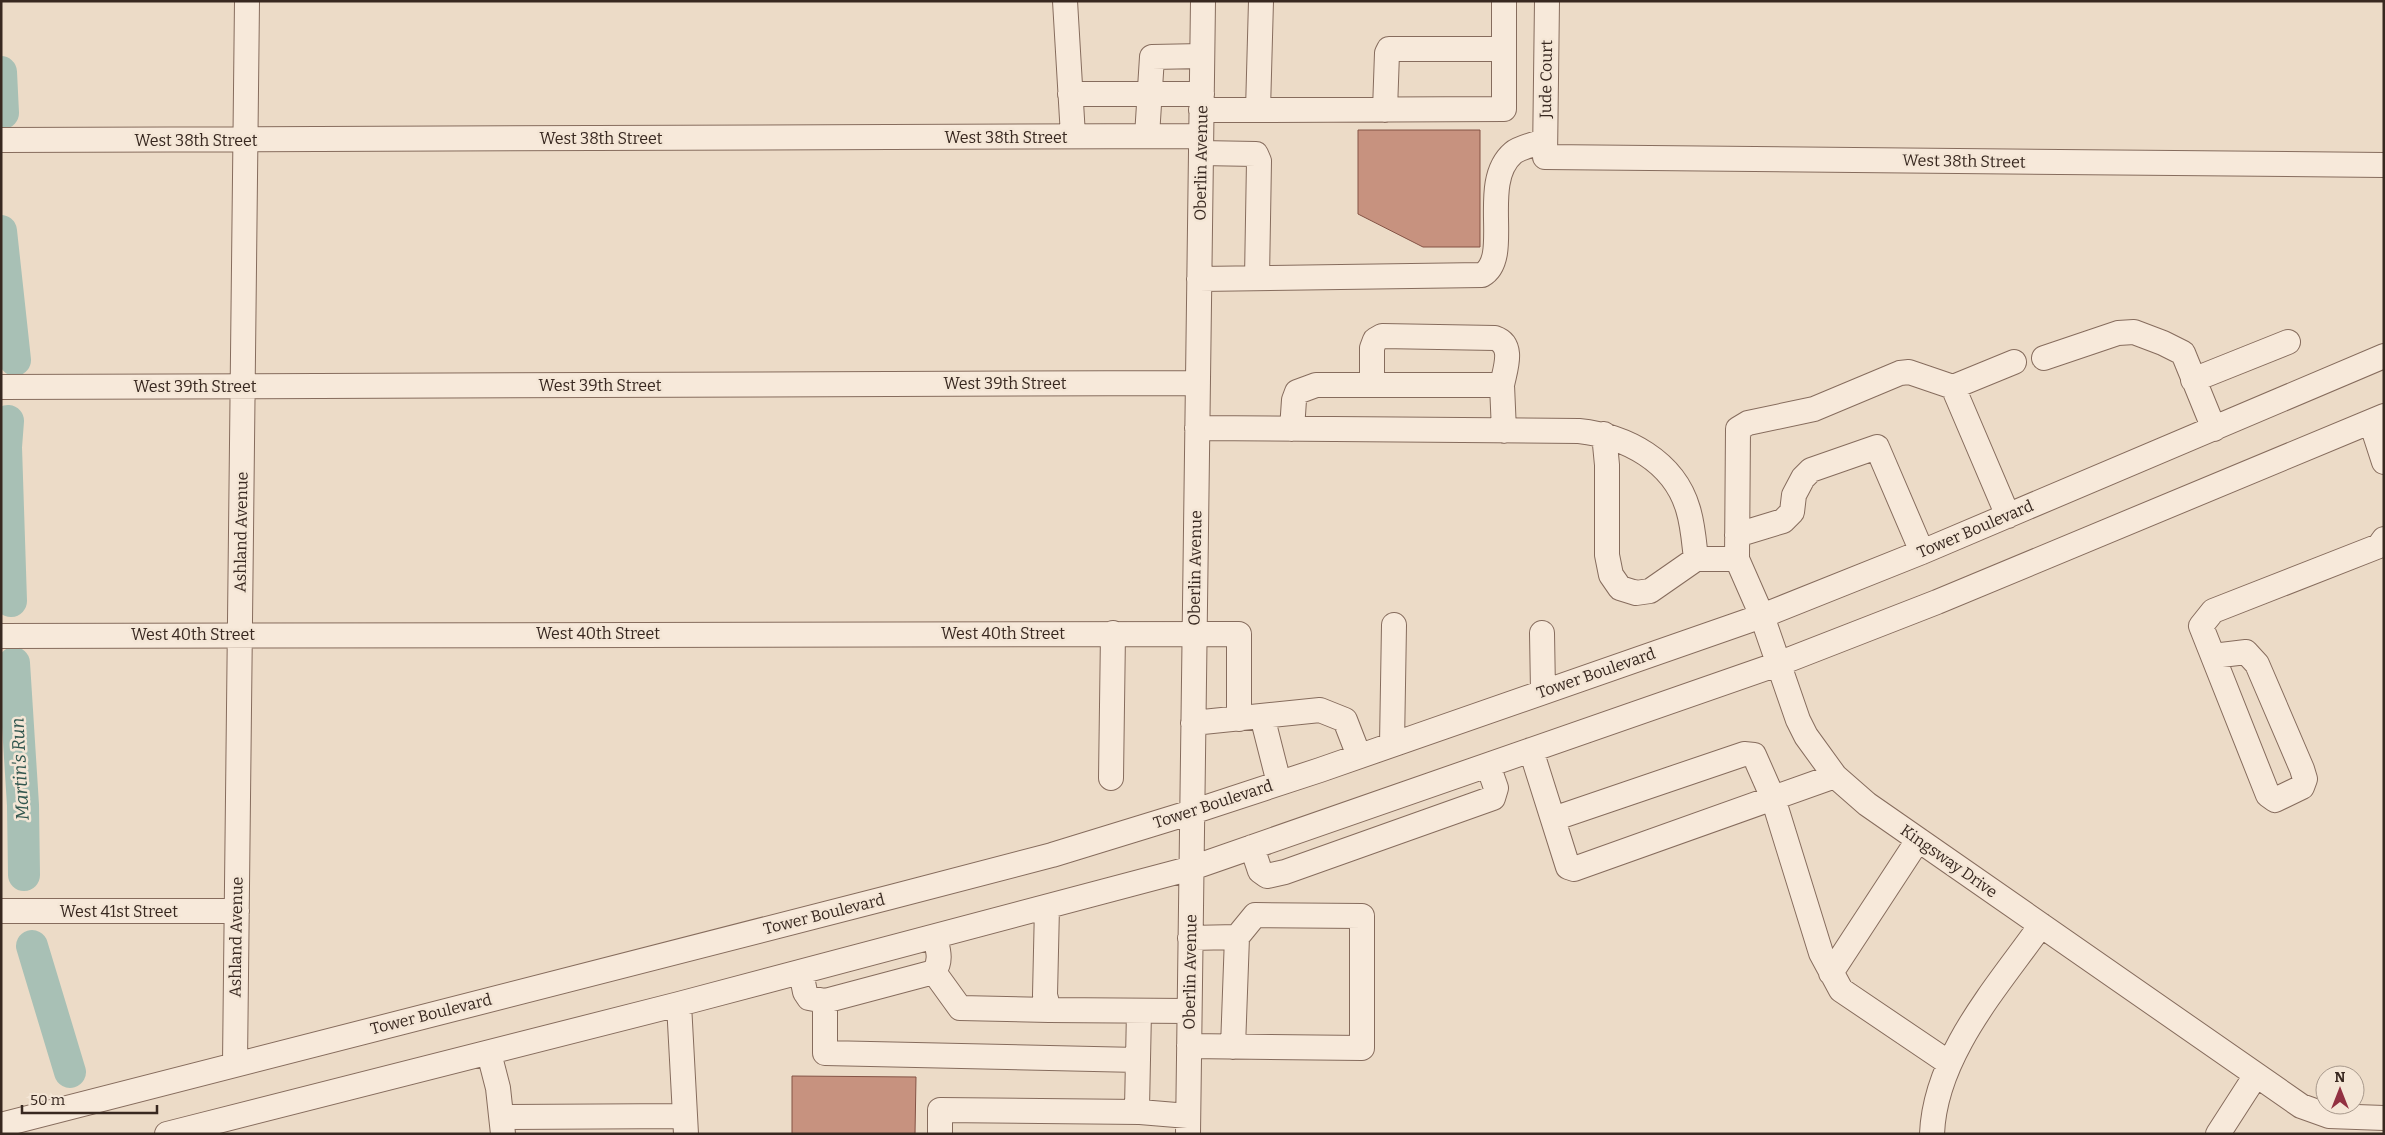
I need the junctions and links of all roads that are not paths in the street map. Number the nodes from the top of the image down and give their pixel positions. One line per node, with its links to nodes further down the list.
1 (247, 1): 16 (street, Ashland Avenue)
2 (1065, 1): 9 (street)
3 (1203, 1): 8 (street, Oberlin Avenue)
4 (1261, 1): 12 (street)
5 (1504, 1): 7 (street)
6 (1548, 1): 19 (street, Jude Court)
7 (1504, 49): 13 (street); 13 (street)
8 (1202, 56): 10 (street); 11 (street, Oberlin Avenue)
9 (1070, 94): 10 (street); 14 (street)
10 (1148, 94): 11 (street); 15 (street)
11 (1202, 102): 12 (street); 18 (street, Oberlin Avenue)
12 (1258, 110): 13 (street)
13 (1385, 110)
14 (1073, 136): 15 (street, West 38th Street); 16 (street, West 38th Street)
15 (1147, 136): 18 (street, West 38th Street)
16 (247, 139): 17 (street, West 38th Street); 31 (street, Ashland Avenue)
17 (1, 140)
18 (1201, 144): 21 (street, West 38th Street); 22 (street, Oberlin Avenue)
19 (1545, 149): 20 (street, West 38th Street); 21 (street, West 38th Street)
20 (2384, 165)
21 (1257, 278): 22 (street)
22 (1199, 279): 28 (street, Oberlin Avenue)
23 (2288, 342): 27 (street)
24 (2384, 356): 37 (street, Tower Boulevard)
25 (2044, 358): 27 (street)
26 (2014, 362): 33 (street)
27 (2193, 380): 37 (street)
28 (1198, 383): 31 (street, West 39th Street); 35 (street, Oberlin Avenue)
29 (1372, 385): 30 (street); 30 (street); 36 (street)
30 (1502, 385): 38 (street)
31 (244, 386): 32 (street, West 39th Street); 52 (street, Ashland Avenue)
32 (1, 387)
33 (1952, 387): 41 (street); 42 (street, Kingsway Drive)
34 (2377, 419): 40 (street); 55 (street)
35 (1197, 428): 36 (street); 49 (street, Oberlin Avenue)
36 (1292, 429): 38 (street)
37 (2214, 429): 41 (street, Tower Boulevard)
38 (1504, 431): 39 (street)
39 (1604, 434): 45 (street); 45 (street)
40 (2384, 462)
41 (2008, 516): 44 (street, Tower Boulevard)
42 (1737, 535): 44 (street); 46 (street, Kingsway Drive)
43 (2384, 539): 54 (street)
44 (1922, 552): 47 (street, Tower Boulevard)
45 (1696, 558): 46 (street)
46 (1737, 559): 47 (street, Kingsway Drive)
47 (1762, 616): 55 (street, Kingsway Drive); 56 (street, Tower Boulevard)
48 (1394, 625): 60 (street)
49 (1194, 632): 50 (street, West 40th Street); 58 (street, West 40th Street); 59 (street, Oberlin Avenue)
50 (1113, 633): 52 (street, West 40th Street); 65 (street)
51 (1542, 633): 56 (street)
52 (240, 634): 53 (street, West 40th Street); 75 (street, Ashland Avenue)
53 (1, 636)
54 (2213, 656): 54 (street)
55 (1778, 664): 61 (street); 64 (street, Kingsway Drive)
56 (1543, 691): 60 (street, Tower Boulevard)
57 (1262, 716): 58 (street); 62 (street); 66 (street)
58 (1239, 719): 59 (street)
59 (1193, 724): 68 (street, Oberlin Avenue)
60 (1392, 744): 62 (street, Tower Boulevard)
61 (1531, 750): 63 (street); 69 (street)
62 (1359, 756): 66 (street, Tower Boulevard)
63 (1488, 765): 71 (street); 71 (street)
64 (1835, 776): 67 (street); 70 (street, Kingsway Drive)
65 (1111, 778)
66 (1279, 783): 68 (street, Tower Boulevard)
67 (1773, 798): 69 (street); 69 (street); 82 (street)
68 (1192, 812): 72 (street, Oberlin Avenue); 92 (street, Tower Boulevard)
69 (1553, 819)
70 (1918, 840): 76 (street, Kingsway Drive); 82 (street)
71 (1252, 847): 72 (street)
72 (1192, 868): 73 (street); 79 (street, Oberlin Avenue)
73 (1047, 907): 77 (street); 85 (street)
74 (1, 911): 75 (street, West 41st Street)
75 (237, 911): 92 (street, Ashland Avenue)
76 (2041, 925): 93 (street); 94 (street, Kingsway Drive)
77 (935, 937): 80 (street); 81 (street)
78 (1237, 937): 79 (street); 89 (street); 89 (street)
79 (1190, 938): 87 (street, Oberlin Avenue)
80 (801, 972): 83 (street); 84 (street)
81 (934, 972): 83 (street); 85 (street)
82 (1831, 973): 93 (street)
83 (825, 1001): 91 (street)
84 (679, 1004): 90 (street); 100 (street)
85 (1049, 1010): 86 (street)
86 (1139, 1011): 87 (street); 91 (street)
87 (1189, 1011): 88 (street, Oberlin Avenue)
88 (1189, 1046): 89 (street); 101 (street, Oberlin Avenue)
89 (1233, 1047)
90 (489, 1053): 98 (street); 99 (street)
91 (1138, 1060): 95 (street)
92 (235, 1064): 97 (street, Tower Boulevard)
93 (1949, 1064): 104 (street)
94 (2256, 1075): 96 (street, Kingsway Drive); 105 (street)
95 (1140, 1112): 101 (street); 103 (street)
96 (2384, 1118)
97 (1, 1125)
98 (234, 1125): 102 (street)
99 (503, 1125): 100 (street)
100 (685, 1125)
101 (1188, 1125)
102 (167, 1134)
103 (940, 1134)
104 (1932, 1134)
105 (2218, 1134)

